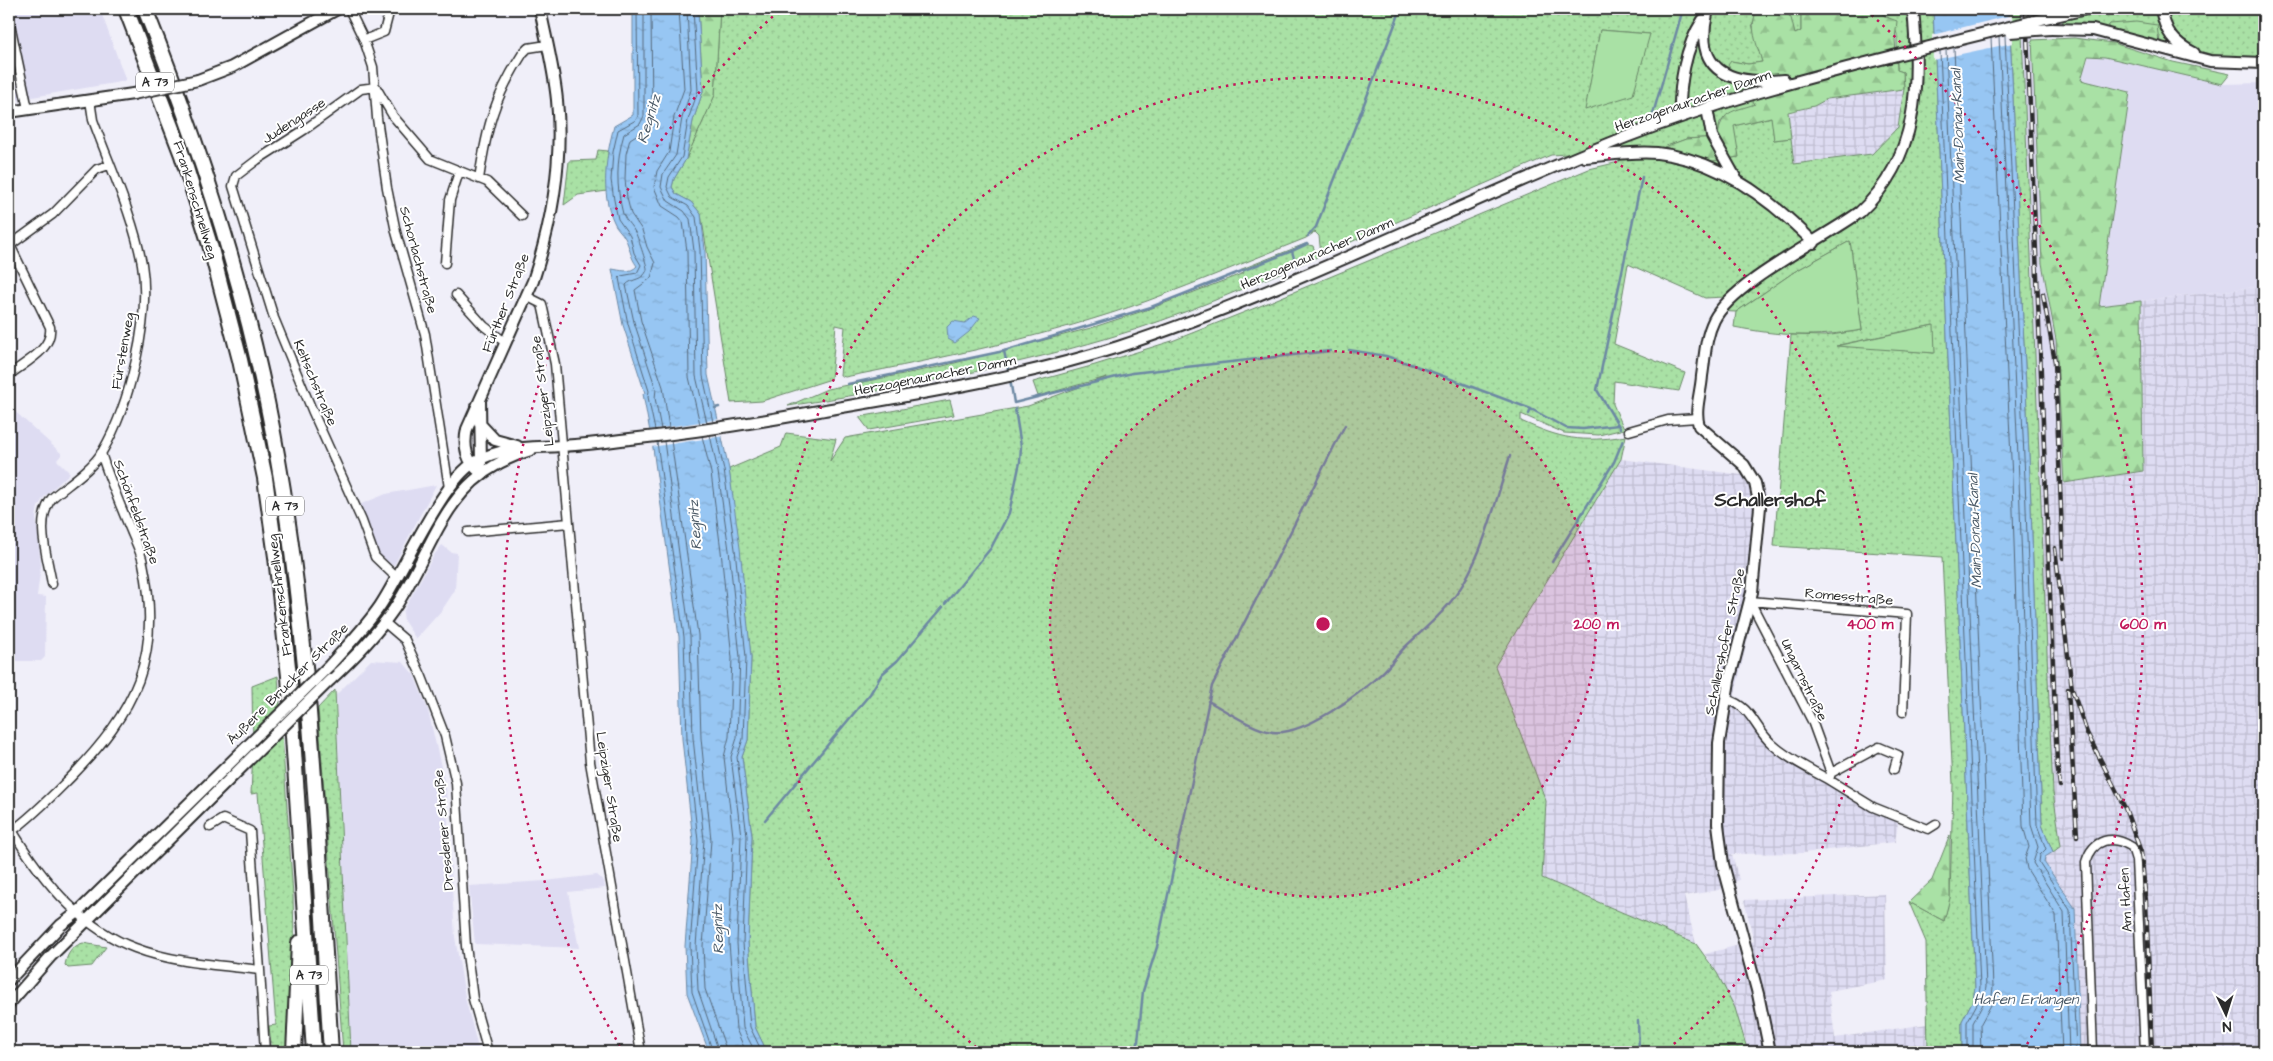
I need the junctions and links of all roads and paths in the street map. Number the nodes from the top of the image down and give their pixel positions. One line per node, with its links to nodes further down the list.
1 (126, 9): 63 (highway, Frankenschnellweg / A 73)
2 (145, 9): 69 (highway, Frankenschnellweg / A 73)
3 (337, 9): 19 (main road, bridge)
4 (348, 9): 13 (street, Schorlachstraße)
5 (390, 9): 13 (street)
6 (540, 9): 14 (main road, Fürther Straße)
7 (1912, 9): 31 (main road)
8 (2086, 9): 12 (main road, Herzogenauracher Damm, bridge)
9 (2161, 9): 15 (main road)
10 (1709, 12): 17 (main road); 23 (main road)
11 (9, 20): 21 (street)
12 (1979, 35): 15 (main road, bridge); 17 (main road, Herzogenauracher Damm, bridge)
13 (364, 40): 18 (street, Schorlachstraße)
14 (548, 45): 27 (street); 35 (main road, Fürther Straße)
15 (2210, 61): 16 (main road)
16 (2264, 63)
17 (1808, 77): 20 (main road, Herzogenauracher Damm)
18 (376, 87): 26 (street); 29 (street, Judengasse); 49 (street, Schorlachstraße)
19 (90, 100): 21 (main road); 25 (street, Fürstenweg)
20 (1707, 108): 23 (main road, Herzogenauracher Damm); 28 (main road)
21 (28, 109): 22 (main road)
22 (9, 112)
23 (1680, 117): 24 (main road, Herzogenauracher Damm)
24 (1574, 158): 28 (main road); 42 (main road, Herzogenauracher Damm)
25 (109, 165): 32 (street); 45 (street, Fürstenweg)
26 (459, 172): 27 (street); 33 (street)
27 (479, 179): 30 (street)
28 (1736, 180): 31 (main road)
29 (233, 186): 52 (street, Keltschstraße)
30 (522, 216)
31 (1814, 243): 39 (main road)
32 (9, 245): 37 (street)
33 (445, 264)
34 (456, 295): 36 (street)
35 (526, 296): 36 (main road, Fürther Straße); 42 (street, Leipziger Straße)
36 (506, 343): 38 (main road, Fürther Straße)
37 (9, 375)
38 (480, 398): 40 (main road, Fürther Straße); 47 (main road, Fürther Straße)
39 (1697, 418): 41 (street); 54 (main road, Schallershofer Straße)
40 (480, 424): 43 (main road); 46 (main road, Fürther Straße)
41 (1629, 431)
42 (563, 446): 44 (main road, Herzogenauracher Damm); 50 (street, Leipziger Straße)
43 (518, 447): 44 (main road, Herzogenauracher Damm); 46 (main road, Äußere Brucker Straße)
44 (539, 447): 48 (main road, Herzogenauracher Damm)
45 (101, 453): 53 (street, Fürstenweg); 62 (street, Schönfeldstraße)
46 (481, 459): 47 (main road, Äußere Brucker Straße); 48 (main road, Fürther Straße)
47 (471, 464): 48 (main road); 49 (main road, Äußere Brucker Straße)
48 (481, 473): 55 (main road, Äußere Brucker Straße)
49 (449, 488): 52 (main road, Äußere Brucker Straße)
50 (568, 523): 51 (street); 76 (street, Leipziger Straße)
51 (468, 532)
52 (397, 578): 64 (main road, Äußere Brucker Straße, bridge)
53 (52, 584)
54 (1750, 601): 56 (main road, Schallershofer Straße); 57 (street, Romesstraße); 59 (street, Ungarnstraße)
55 (384, 622): 65 (main road, Äußere Brucker Straße, bridge); 75 (street, Dresdener Straße)
56 (1726, 699): 59 (street); 77 (main road, Schallershofer Straße)
57 (1903, 712)
58 (1894, 770): 59 (street)
59 (1830, 776): 60 (street)
60 (1936, 824)
61 (210, 827): 66 (street)
62 (11, 828): 64 (street)
63 (303, 897): 71 (highway); 72 (highway, Frankenschnellweg / A 73)
64 (78, 912): 65 (street); 67 (main road, Äußere Brucker Straße)
65 (88, 920): 66 (street); 68 (main road, Äußere Brucker Straße)
66 (260, 970): 70 (street)
67 (9, 980)
68 (9, 1004)
69 (329, 1022): 73 (highway, Frankenschnellweg / A 73); 74 (highway)
70 (265, 1052)
71 (294, 1052)
72 (314, 1052)
73 (331, 1052)
74 (336, 1052)
75 (488, 1052)
76 (641, 1052)
77 (1770, 1052)
78 (2093, 1052): 79 (street, Am Hafen)
79 (2145, 1052)

